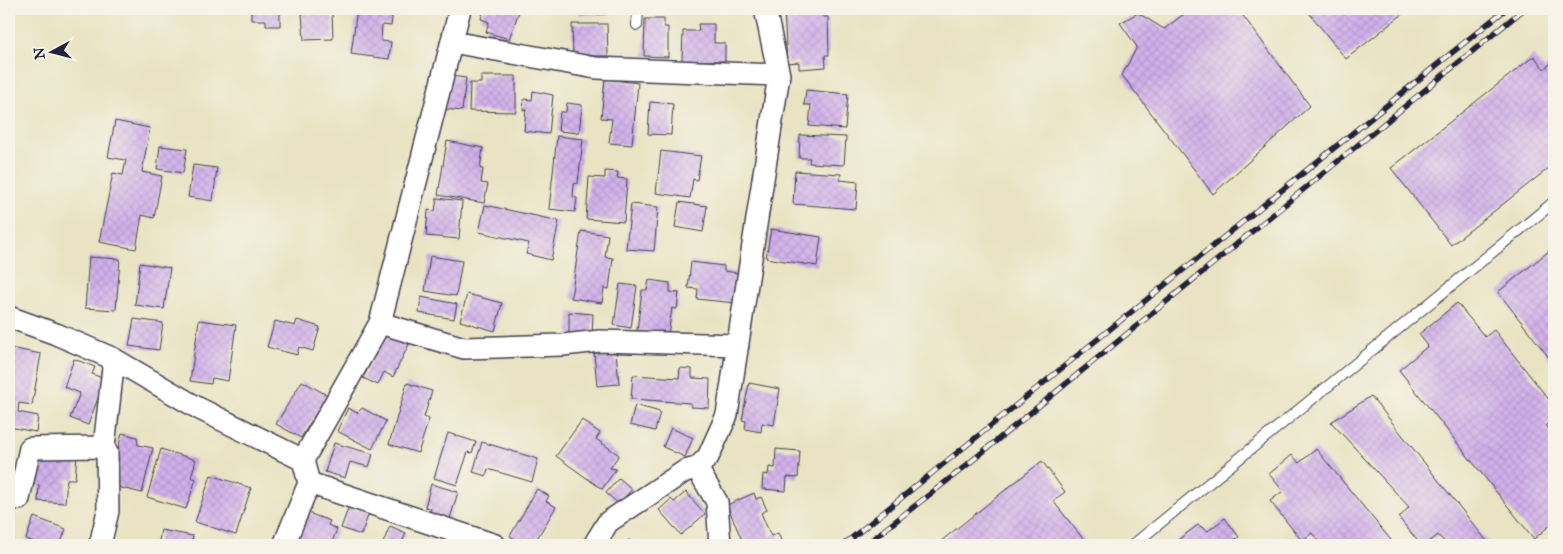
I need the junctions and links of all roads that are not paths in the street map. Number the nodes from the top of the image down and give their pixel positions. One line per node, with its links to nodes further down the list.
1 (460, 9): 6 (street)
2 (638, 9): 5 (lane)
3 (759, 9): 4 (lane)
4 (765, 9): 7 (street)
5 (637, 25)
6 (452, 42): 7 (street); 10 (street)
7 (778, 76): 11 (street)
8 (1554, 202): 23 (lane)
9 (9, 317): 12 (street)
10 (380, 324): 11 (street); 14 (street)
11 (738, 345): 15 (street)
12 (114, 359): 13 (street); 14 (street)
13 (104, 447): 17 (street); 18 (street)
14 (303, 460): 16 (street)
15 (697, 468): 21 (street); 22 (street)
16 (309, 483): 19 (street); 20 (street)
17 (9, 497)
18 (100, 545)
19 (284, 545)
20 (495, 545)
21 (594, 545)
22 (720, 545)
23 (1133, 545)

